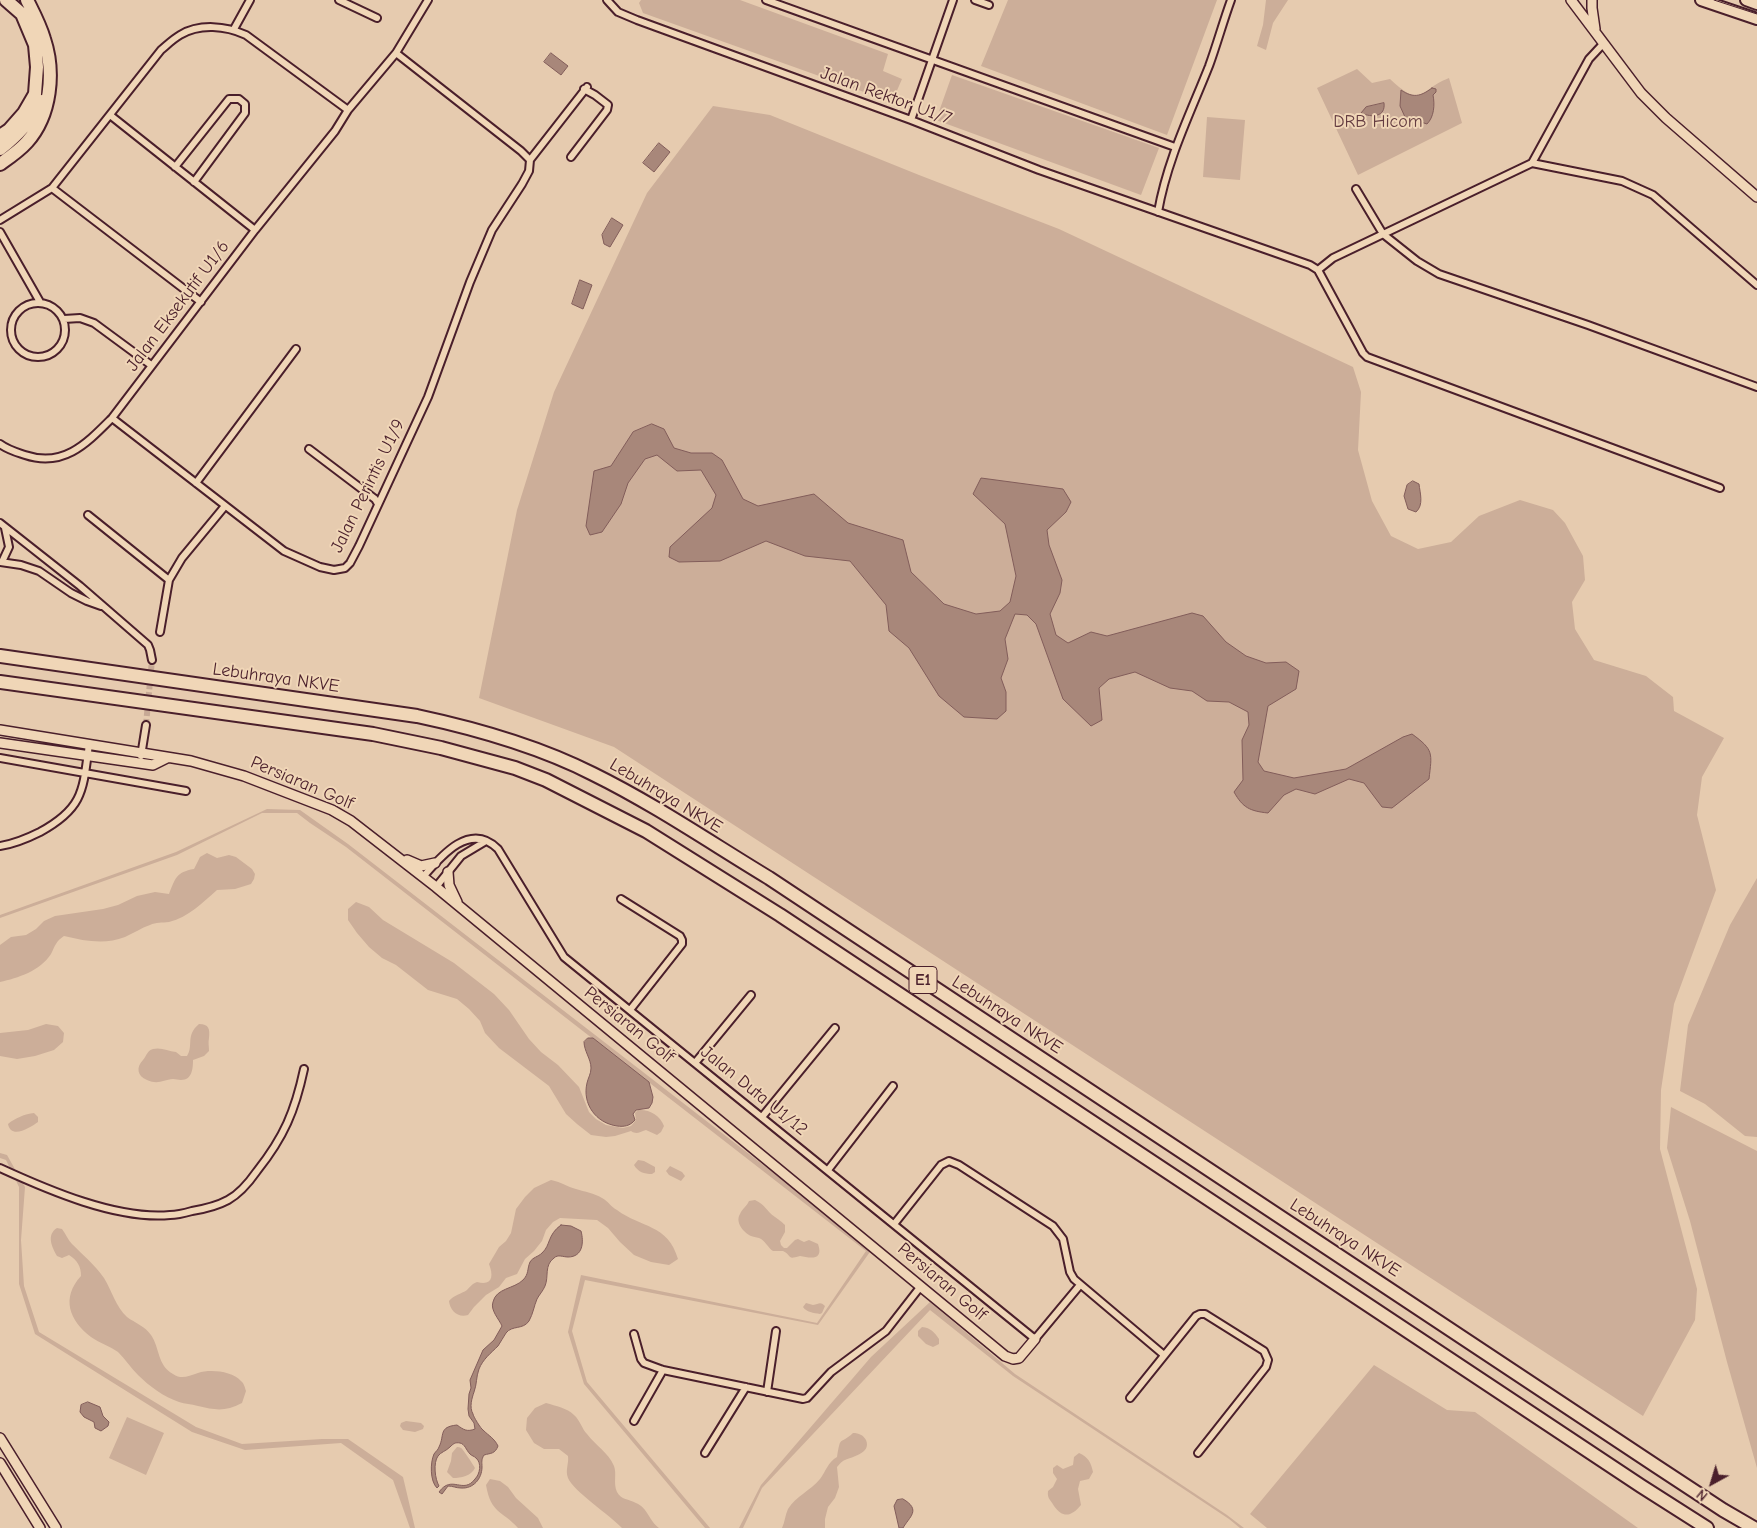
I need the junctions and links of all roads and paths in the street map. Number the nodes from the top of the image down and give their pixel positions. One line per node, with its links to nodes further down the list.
1 (6, 0): 28 (highway)
2 (27, 0): 24 (highway)
3 (250, 0): 19 (street)
4 (339, 0): 17 (street)
5 (428, 0): 22 (street, Jalan Eksekutif U1/6)
6 (607, 0): 27 (street, Jalan Rektor U1/7)
7 (766, 0): 23 (street)
8 (953, 0): 23 (street)
9 (975, 0): 16 (street)
10 (1231, 0): 30 (street)
11 (1571, 0): 20 (street)
12 (1592, 0): 20 (street)
13 (1701, 0): 18 (main road)
14 (1746, 0): 15 (main road)
15 (1757, 4)
16 (989, 5)
17 (377, 18)
18 (1757, 19)
19 (234, 29): 25 (street); 26 (street)
20 (1595, 32): 21 (street)
21 (1603, 44): 33 (street); 39 (street)
22 (396, 54): 25 (street, Jalan Eksekutif U1/6); 32 (street)
23 (931, 60): 27 (street); 30 (street)
24 (49, 88): 29 (highway); 34 (highway)
25 (348, 110): 42 (street, Jalan Eksekutif U1/6)
26 (110, 114): 35 (street); 37 (street)
27 (910, 120): 40 (street, Jalan Rektor U1/7)
28 (0, 136)
29 (0, 148)
30 (1175, 148): 40 (street)
31 (571, 157): 32 (street, Jalan Perintis U1/9)
32 (530, 160): 58 (street, Jalan Perintis U1/9)
33 (1532, 163): 44 (street); 46 (street)
34 (0, 164)
35 (176, 167): 36 (street); 36 (street)
36 (194, 182): 42 (street)
37 (52, 188): 41 (street); 48 (street)
38 (1356, 189): 44 (street)
39 (1757, 197)
40 (1158, 212): 45 (street, Jalan Rektor U1/7)
41 (0, 220)
42 (255, 230): 48 (street, Jalan Eksekutif U1/6)
43 (0, 232): 47 (street)
44 (1384, 234): 45 (street); 52 (street)
45 (1318, 270): 57 (street)
46 (1757, 285)
47 (40, 302): 49 (street); 49 (street)
48 (201, 302): 51 (street, Jalan Eksekutif U1/6)
49 (64, 319): 51 (street)
50 (296, 349): 56 (street)
51 (152, 365): 53 (street, Jalan Eksekutif U1/6)
52 (1757, 387)
53 (112, 418): 54 (street, Jalan Eksekutif U1/6); 56 (street, Jalan Perintis U1/9)
54 (0, 444)
55 (309, 449): 58 (street)
56 (196, 483): 59 (street, Jalan Perintis U1/9)
57 (1720, 488)
58 (378, 504): 59 (street, Jalan Perintis U1/9)
59 (225, 506): 63 (street)
60 (88, 515): 63 (street)
61 (2, 525): 62 (street); 64 (street)
62 (1, 562): 64 (street)
63 (169, 580): 65 (street)
64 (105, 607): 67 (street)
65 (160, 632)
66 (0, 656): 119 (highway, Lebuhraya NKVE / E1)
67 (152, 660)
68 (0, 682): 118 (highway, E1)
69 (146, 725): 73 (street)
70 (0, 730): 72 (street, Persiaran Golf)
71 (0, 743): 74 (street, Persiaran Golf)
72 (89, 744): 73 (street, Persiaran Golf); 74 (street)
73 (142, 752): 76 (street, Persiaran Golf); 77 (street)
74 (87, 756): 77 (street, Persiaran Golf); 78 (street)
75 (0, 758): 78 (street)
76 (167, 758): 77 (street, Persiaran Golf); 83 (street, Persiaran Golf)
77 (140, 762)
78 (85, 773): 79 (street); 81 (street)
79 (186, 792)
80 (486, 841): 82 (street); 84 (street); 92 (street, Jalan Duta U1/12)
81 (0, 846)
82 (452, 847): 84 (street); 85 (street)
83 (391, 852): 85 (street); 87 (street, Persiaran Golf)
84 (461, 856): 86 (street)
85 (435, 863): 87 (street)
86 (448, 872): 88 (street); 90 (street)
87 (423, 877): 88 (street, Persiaran Golf)
88 (436, 887): 90 (street, Persiaran Golf)
89 (621, 899): 92 (street)
90 (462, 908): 102 (street, Persiaran Golf)
91 (751, 995): 94 (street)
92 (630, 1010): 94 (street, Jalan Duta U1/12)
93 (835, 1028): 97 (street)
94 (695, 1063): 97 (street, Jalan Duta U1/12)
95 (304, 1069): 98 (street)
96 (893, 1086): 99 (street)
97 (762, 1117): 99 (street, Jalan Duta U1/12)
98 (0, 1168)
99 (828, 1170): 100 (street, Jalan Duta U1/12)
100 (895, 1223): 101 (street); 105 (street, Jalan Duta U1/12)
101 (1080, 1285): 105 (street); 106 (street)
102 (921, 1286): 105 (street, Persiaran Golf); 109 (street)
103 (776, 1331): 109 (street)
104 (634, 1334): 107 (street)
105 (1035, 1339)
106 (1164, 1355): 110 (street); 114 (street)
107 (664, 1370): 108 (street); 111 (street)
108 (746, 1387): 109 (street); 113 (street)
109 (767, 1392)
110 (1130, 1398)
111 (634, 1421)
112 (0, 1438): 117 (street)
113 (705, 1453)
114 (1198, 1453)
115 (0, 1463): 116 (street)
116 (40, 1528)
117 (56, 1528)
118 (1707, 1528)
119 (1754, 1528)

